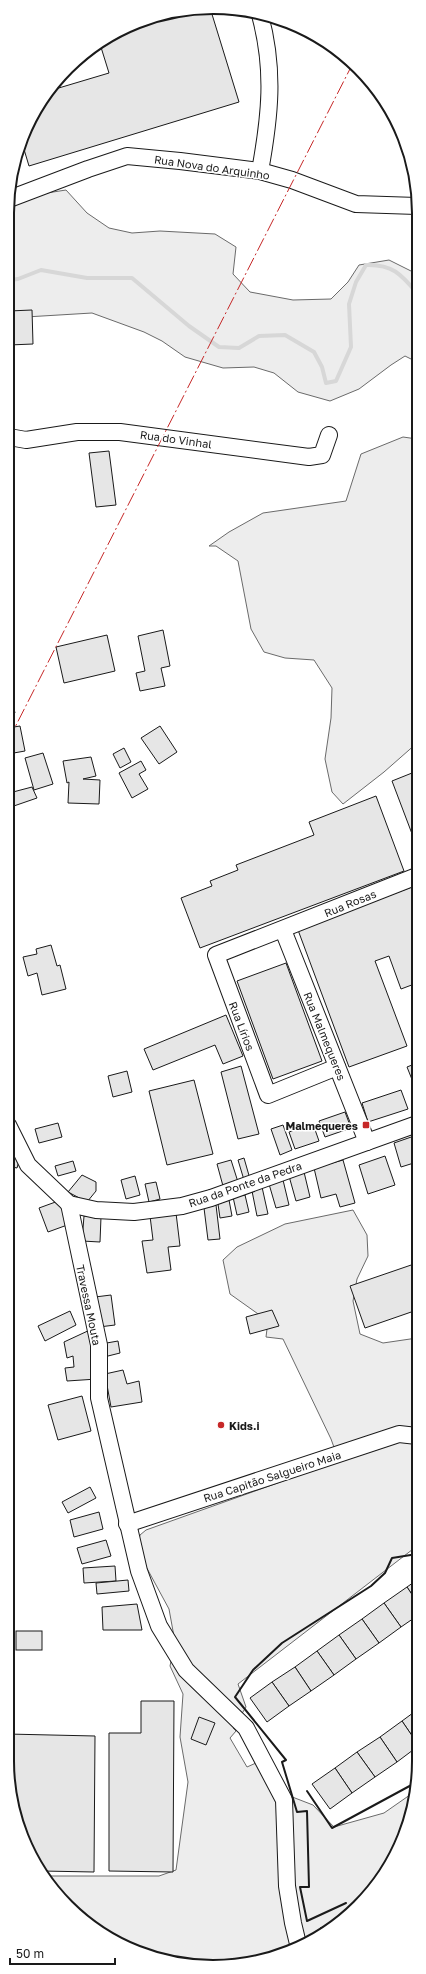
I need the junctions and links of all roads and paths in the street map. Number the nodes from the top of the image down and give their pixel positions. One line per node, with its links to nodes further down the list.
1 (261, 20): 2 (street)
2 (260, 171): 3 (street, Rua Nova do Arquinho); 4 (street, Rua Nova do Arquinho)
3 (14, 197)
4 (412, 206)
5 (329, 435): 6 (street, Rua do Vinhal)
6 (14, 438)
7 (412, 878): 8 (street, Rua Rosas)
8 (283, 930): 9 (street, Rua Malmequeres); 9 (street, Rua Lírios)
9 (337, 1067): 12 (street, Rua Malmequeres)
10 (412, 1126): 12 (street, Rua da Ponte da Pedra)
11 (14, 1139): 13 (street)
12 (367, 1142): 13 (street, Rua da Ponte da Pedra)
13 (69, 1204): 15 (street, Travessa Mouta)
14 (412, 1435): 15 (street, Rua Capitão Salgueiro Maia)
15 (127, 1524): 16 (street, Travessa Mouta)
16 (297, 1941)

